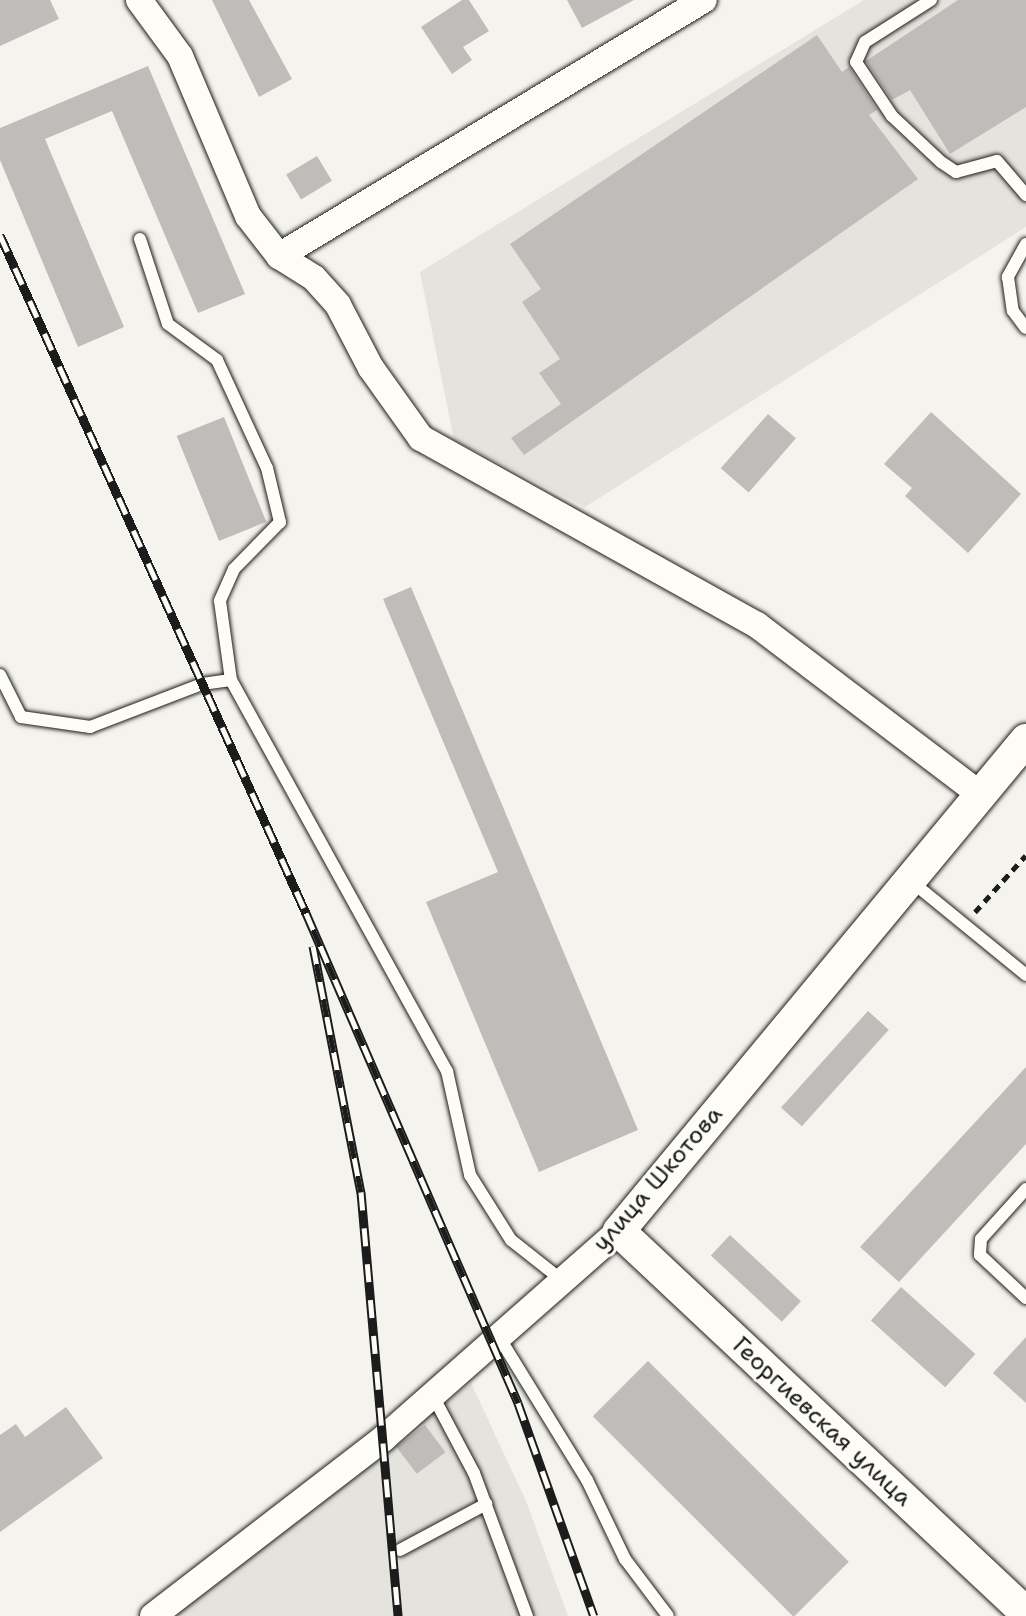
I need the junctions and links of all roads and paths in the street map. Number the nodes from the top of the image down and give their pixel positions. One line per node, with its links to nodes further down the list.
1 (139, 0): 7 (street)
2 (704, 0): 7 (street)
3 (931, 0): 4 (lane)
4 (1026, 195)
5 (140, 239): 10 (lane)
6 (1026, 244): 8 (lane)
7 (279, 256): 12 (street)
8 (1026, 328)
9 (0, 675): 10 (lane)
10 (231, 680): 19 (lane)
11 (1026, 740): 12 (street, улица Шкотова)
12 (980, 794): 14 (street, улица Шкотова)
13 (1026, 855): 15 (path)
14 (909, 880): 15 (lane); 18 (street, улица Шкотова)
15 (964, 925): 16 (lane)
16 (1026, 975)
17 (1026, 1189): 20 (lane)
18 (619, 1231): 19 (street, улица Шкотова); 25 (street, Георгиевская улица)
19 (563, 1281): 21 (street, улица Шкотова)
20 (1026, 1298)
21 (499, 1337): 22 (street, улица Шкотова); 28 (lane)
22 (433, 1396): 23 (lane); 26 (street, улица Шкотова)
23 (486, 1504): 24 (lane); 27 (lane)
24 (400, 1550)
25 (1026, 1613)
26 (153, 1616)
27 (527, 1616)
28 (668, 1616)

